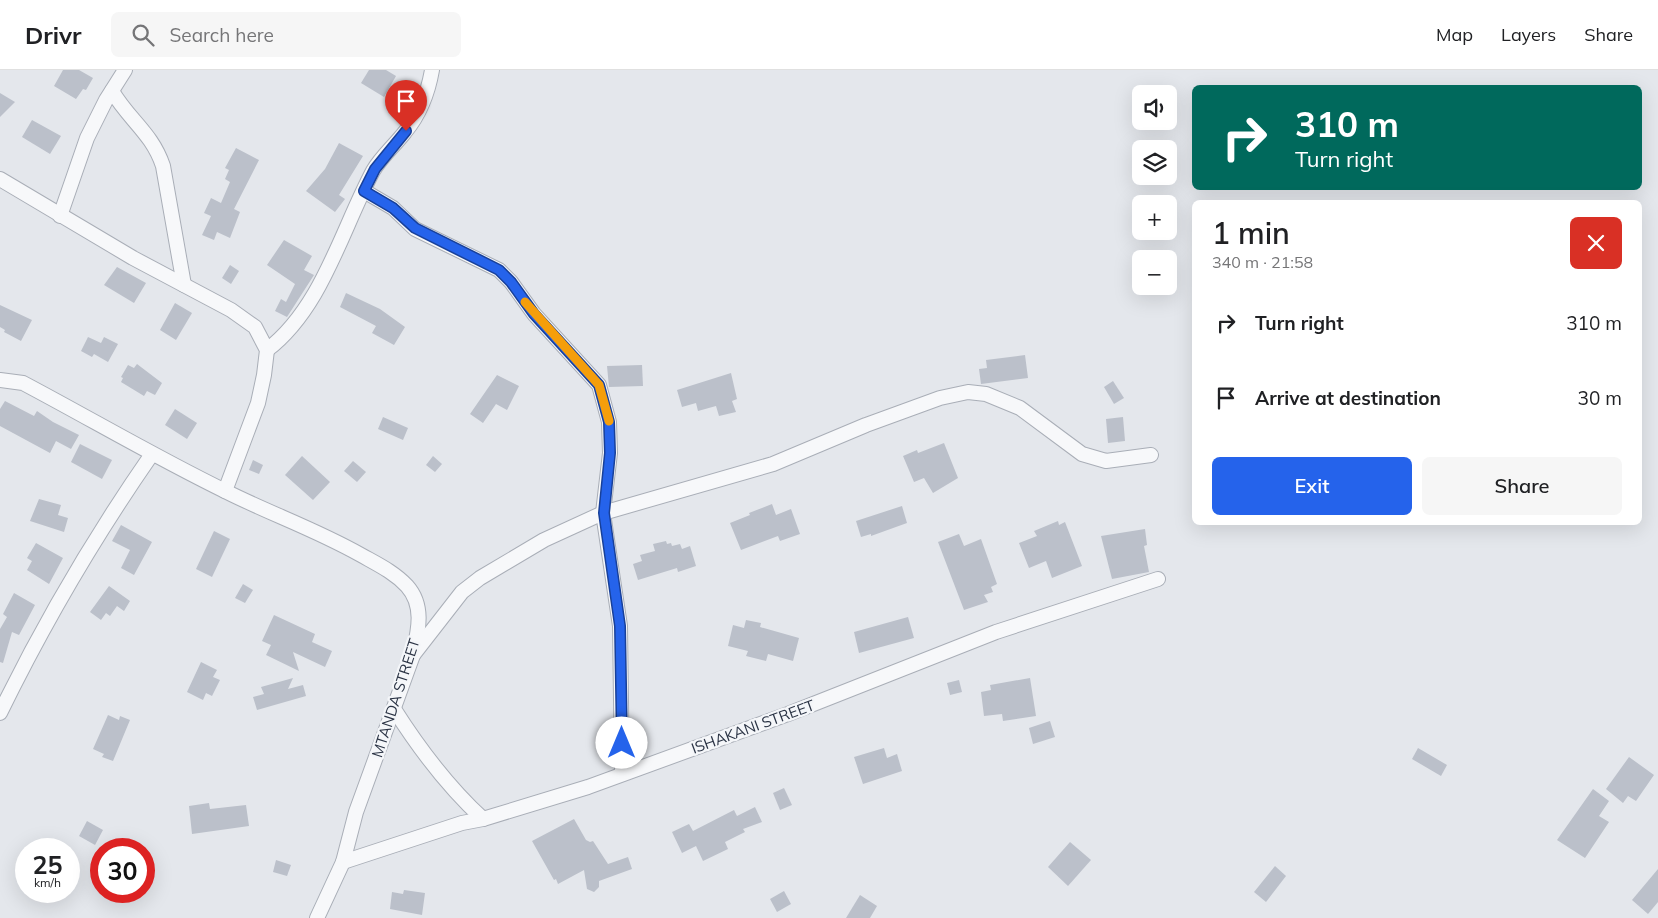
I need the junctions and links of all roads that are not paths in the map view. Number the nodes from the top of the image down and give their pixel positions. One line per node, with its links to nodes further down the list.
1 (125, 70): 3 (street)
2 (432, 70): 5 (street)
3 (112, 91): 6 (street); 7 (street)
4 (0, 179): 6 (street)
5 (364, 191): 8 (street); 13 (street)
6 (60, 216): 7 (street)
7 (184, 285): 8 (street)
8 (267, 350): 12 (street)
9 (0, 380): 10 (street, MTANDA STREET)
10 (152, 454): 12 (street, MTANDA STREET); 17 (street)
11 (1151, 455): 13 (street)
12 (226, 492): 15 (street, MTANDA STREET)
13 (604, 513): 15 (street); 18 (street)
14 (1158, 579): 18 (street, ISHAKANI STREET)
15 (413, 655): 16 (street, MTANDA STREET)
16 (394, 709): 19 (street); 20 (street, MTANDA STREET)
17 (0, 713)
18 (622, 774): 19 (street, ISHAKANI STREET)
19 (483, 819): 20 (street, ISHAKANI STREET)
20 (343, 862): 21 (street, MTANDA STREET)
21 (316, 918)

